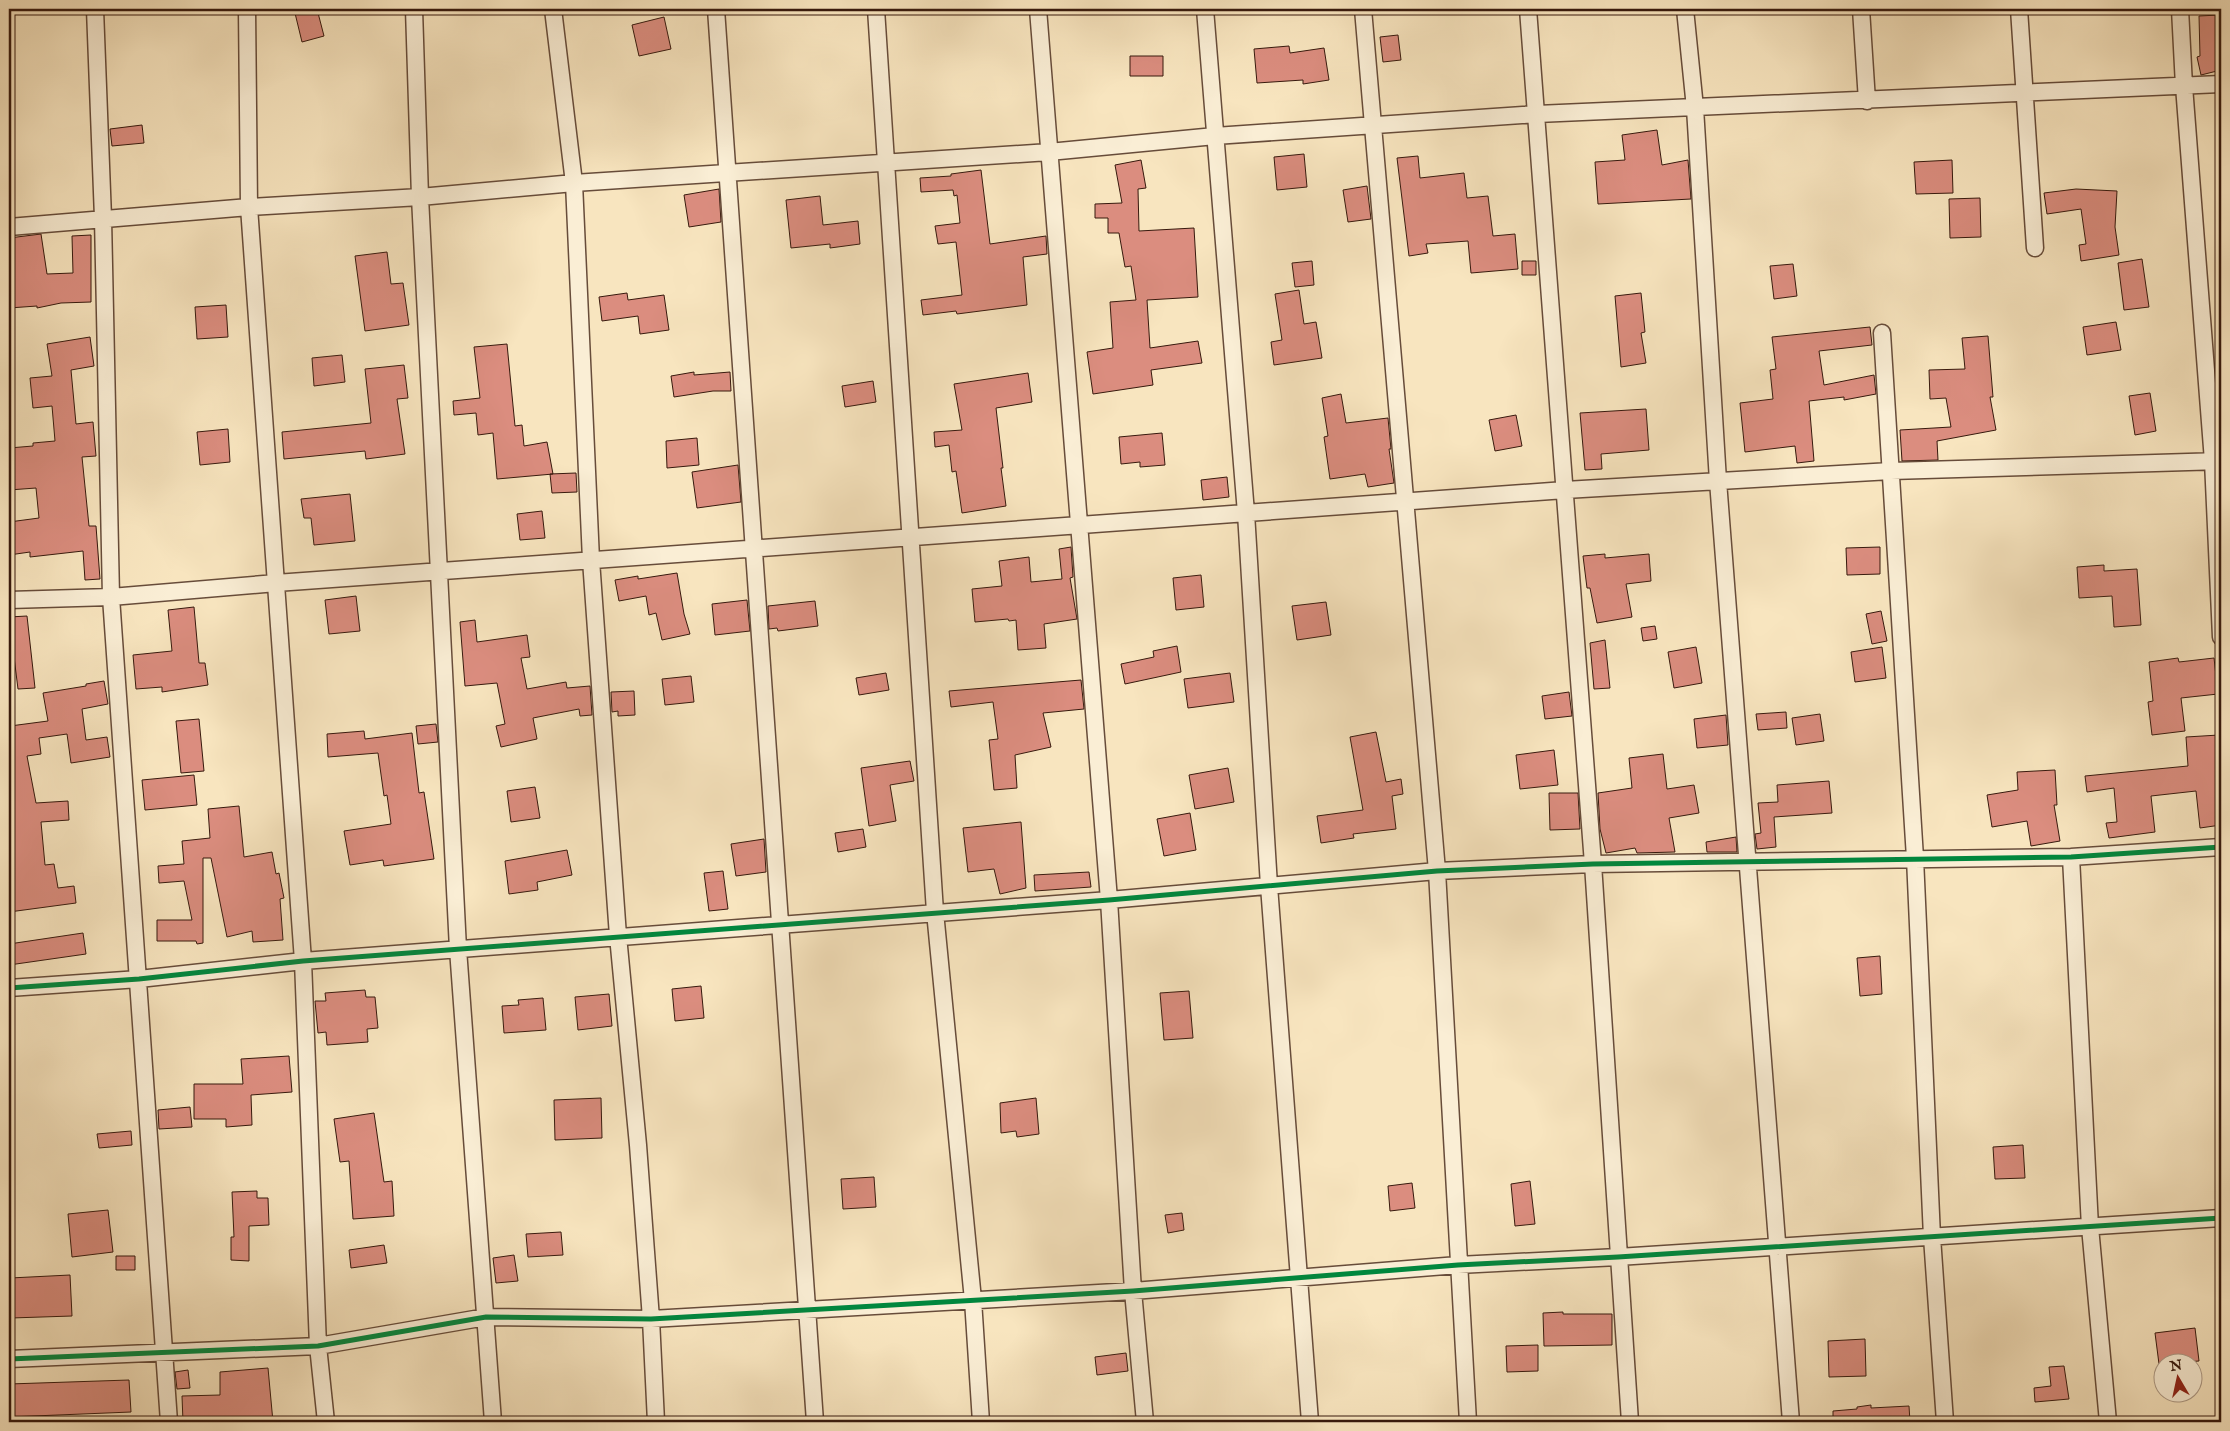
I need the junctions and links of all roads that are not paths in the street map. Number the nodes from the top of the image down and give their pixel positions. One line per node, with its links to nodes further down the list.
1 (95, 9): 29 (street)
2 (247, 9): 28 (street)
3 (414, 9): 27 (street)
4 (553, 9): 26 (street)
5 (716, 9): 25 (street)
6 (876, 9): 24 (street)
7 (1038, 9): 23 (street)
8 (1206, 9): 22 (street)
9 (1363, 9): 21 (street)
10 (1528, 9): 20 (street)
11 (1685, 9): 19 (street)
12 (1861, 9): 18 (street)
13 (2019, 9): 17 (street)
14 (2180, 9): 16 (street)
15 (2221, 84): 16 (street)
16 (2184, 86): 17 (street); 33 (street)
17 (2023, 93): 18 (street); 31 (street)
18 (1867, 101): 19 (street)
19 (1695, 108): 20 (street); 35 (street)
20 (1537, 114): 21 (street); 36 (street)
21 (1374, 125): 22 (street); 37 (street)
22 (1215, 136): 23 (street); 38 (street)
23 (1049, 152): 24 (street); 39 (street)
24 (888, 163): 25 (street); 40 (street)
25 (728, 173): 26 (street); 41 (street)
26 (574, 183): 27 (street); 42 (street)
27 (420, 197): 28 (street); 43 (street)
28 (249, 207): 29 (street); 44 (street)
29 (103, 218): 30 (street); 45 (street)
30 (9, 227)
31 (2035, 248)
32 (1882, 333): 34 (street)
33 (2217, 461): 34 (street); 47 (street)
34 (1891, 472): 35 (street); 50 (street)
35 (1718, 481): 36 (street); 51 (street)
36 (1565, 490): 37 (street); 52 (street)
37 (1405, 502): 38 (street); 53 (street)
38 (1246, 513): 39 (street); 54 (street)
39 (1078, 525): 40 (street); 55 (street)
40 (909, 538): 41 (street); 56 (street)
41 (754, 548): 42 (street); 57 (street)
42 (591, 560): 43 (street); 58 (street)
43 (438, 571): 44 (street); 59 (street)
44 (276, 583): 45 (street); 60 (street)
45 (111, 597): 46 (street); 61 (street)
46 (9, 600)
47 (2221, 638)
48 (2221, 847): 49 (street)
49 (2071, 856): 50 (street); 64 (street)
50 (1915, 858): 51 (street); 65 (street)
51 (1748, 861): 52 (street); 66 (street)
52 (1593, 864): 53 (street); 67 (street)
53 (1436, 871): 54 (street); 68 (street)
54 (1269, 886): 55 (street); 69 (street)
55 (1109, 900): 56 (street); 70 (street)
56 (935, 912): 57 (street); 71 (street)
57 (781, 924): 58 (street); 72 (street)
58 (618, 936): 59 (street); 74 (street)
59 (458, 949): 60 (street); 73 (street)
60 (303, 961): 61 (street); 75 (street)
61 (139, 979): 62 (street); 76 (street)
62 (9, 988)
63 (2221, 1218): 64 (street)
64 (2090, 1227): 65 (street); 90 (street)
65 (1932, 1237): 66 (street); 89 (street)
66 (1776, 1247): 67 (street); 88 (street)
67 (1618, 1258): 68 (street); 87 (street)
68 (1458, 1265): 69 (street); 86 (street)
69 (1300, 1279): 70 (street); 85 (street)
70 (1134, 1291): 71 (street); 84 (street)
71 (973, 1300): 72 (street); 83 (street)
72 (807, 1310): 74 (street); 82 (street)
73 (486, 1317): 74 (street); 75 (street); 80 (street)
74 (651, 1319): 81 (street)
75 (318, 1346): 76 (street); 79 (street)
76 (164, 1352): 77 (street); 78 (street)
77 (9, 1359)
78 (168, 1422)
79 (326, 1422)
80 (492, 1422)
81 (656, 1422)
82 (815, 1422)
83 (982, 1422)
84 (1145, 1422)
85 (1310, 1422)
86 (1468, 1422)
87 (1630, 1422)
88 (1791, 1422)
89 (1945, 1422)
90 (2108, 1422)

